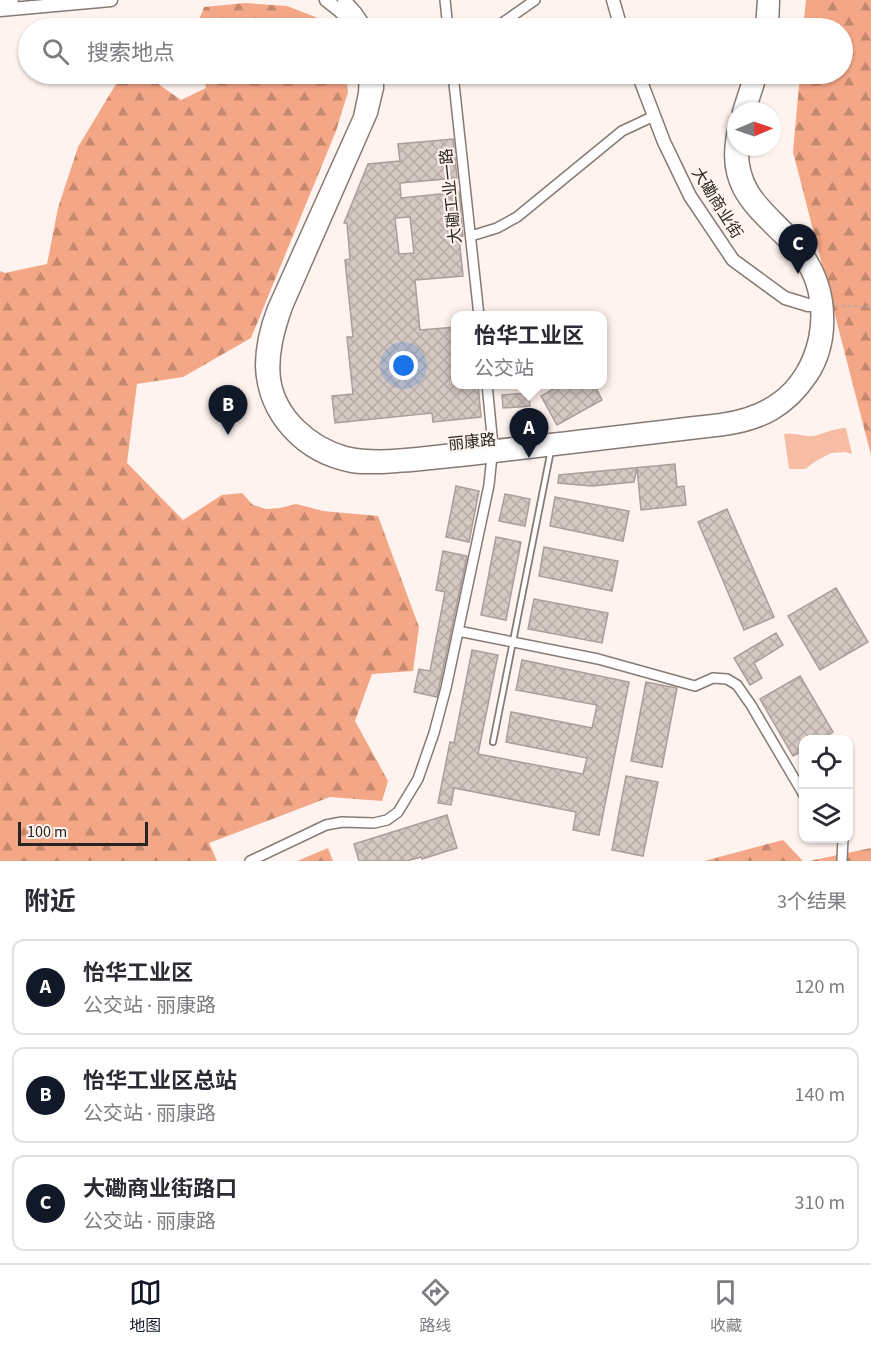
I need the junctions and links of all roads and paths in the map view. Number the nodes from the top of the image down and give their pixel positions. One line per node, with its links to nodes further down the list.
1 (12, 0): 10 (street)
2 (111, 0): 11 (street)
3 (326, 0): 12 (street)
4 (344, 0): 13 (street)
5 (445, 0): 14 (street)
6 (536, 0): 15 (street)
7 (613, 0): 16 (street)
8 (764, 0): 17 (street)
9 (773, 0): 18 (street)
10 (0, 1)
11 (0, 10)
12 (346, 18)
13 (360, 18)
14 (447, 18)
15 (510, 18)
16 (618, 18)
17 (763, 18)
18 (772, 18)
19 (365, 84): 36 (street, 丽康路)
20 (376, 84): 36 (street, 丽康路)
21 (454, 84): 30 (street, 大磡工业一路)
22 (642, 84): 27 (street, 大磡商业街)
23 (748, 84): 25 (street)
24 (758, 84): 26 (street)
25 (743, 102)
26 (752, 102)
27 (654, 116): 30 (street); 31 (street, 大磡商业街)
28 (732, 156): 31 (street, 丽康路)
29 (742, 156): 31 (street, 丽康路)
30 (471, 236): 33 (street, 大磡工业一路)
31 (822, 305): 32 (path); 35 (street, 丽康路); 36 (street, 丽康路)
32 (871, 307)
33 (479, 311)
34 (487, 389): 36 (street)
35 (552, 450): 36 (street, 丽康路); 38 (lane)
36 (493, 451): 37 (street)
37 (458, 631): 38 (street); 42 (street)
38 (513, 642): 39 (lane); 40 (street)
39 (493, 742)
40 (800, 789)
41 (843, 843): 43 (street)
42 (250, 861)
43 (843, 861)

